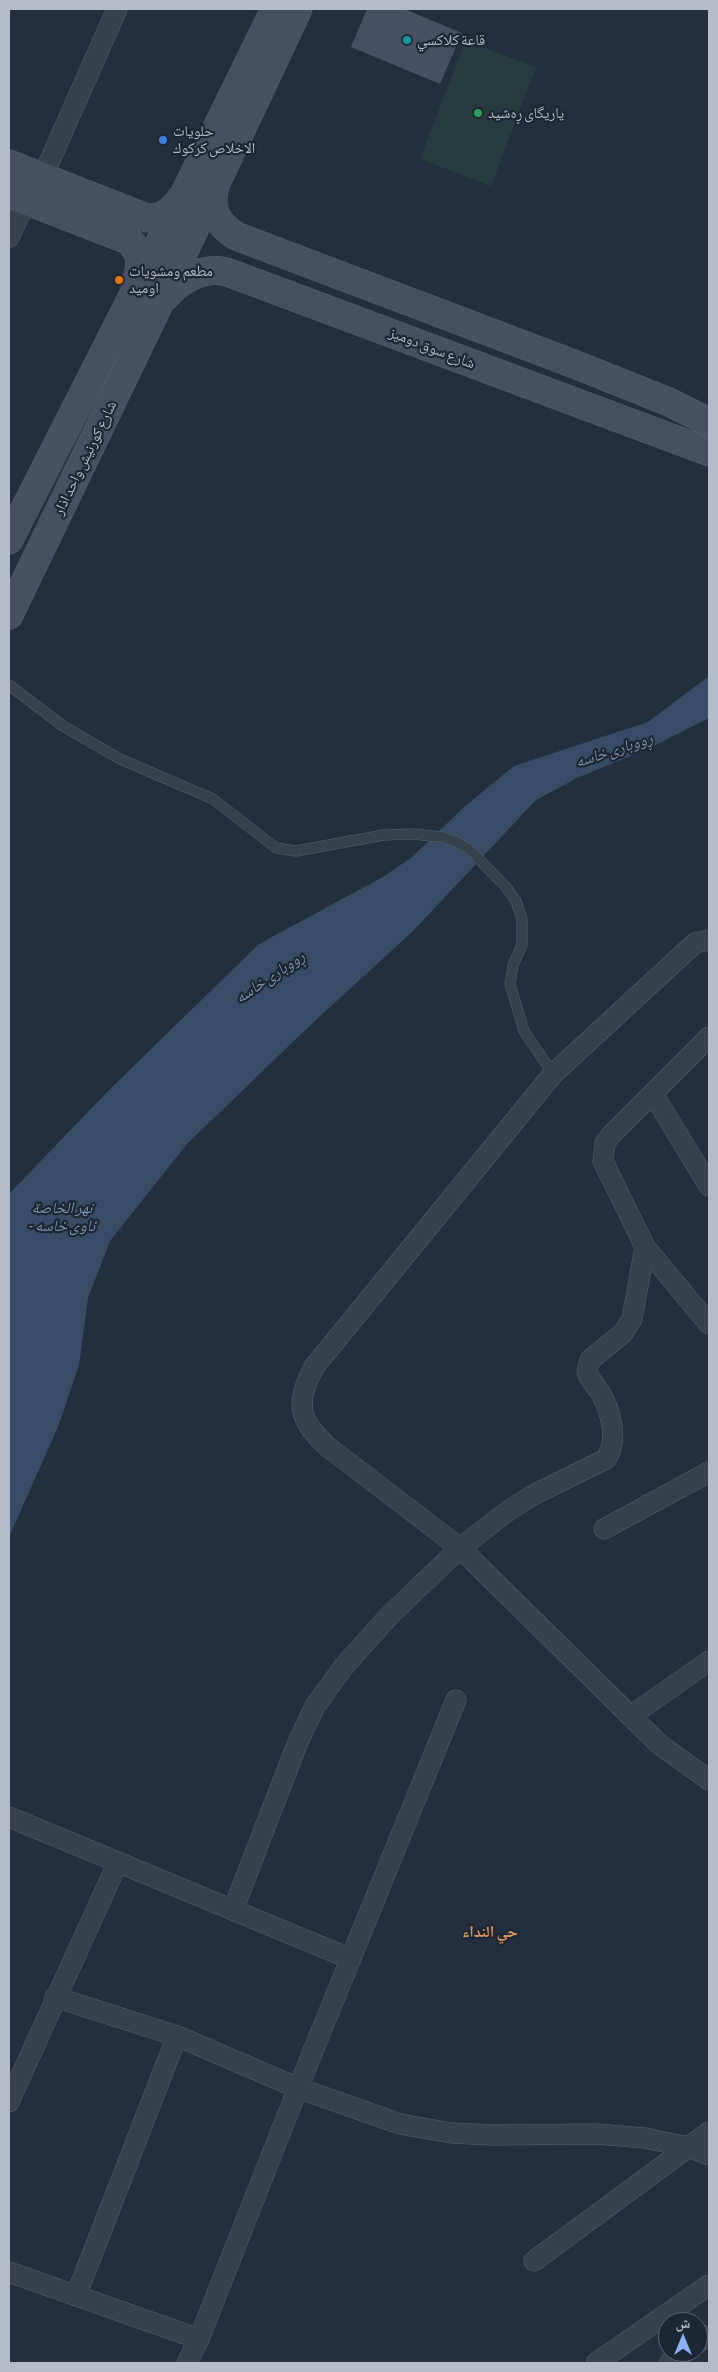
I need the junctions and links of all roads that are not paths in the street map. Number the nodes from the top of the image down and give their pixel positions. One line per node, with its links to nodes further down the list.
1 (117, 9): 5 (street)
2 (275, 9): 7 (main road)
3 (298, 9): 6 (main road, شارع كورنيش واحد اذار)
4 (9, 164): 5 (main road)
5 (43, 176): 9 (main road)
6 (216, 182): 12 (main road, شارع كورنيش واحد اذار); 13 (main road)
7 (185, 193): 9 (main road); 11 (main road)
8 (18, 197): 9 (main road); 10 (street)
9 (112, 219): 11 (main road)
10 (9, 237)
11 (134, 292): 15 (main road, شارع كورنيش واحد اذار)
12 (161, 300): 14 (main road, شارع سوق دوميز); 16 (main road, شارع كورنيش واحد اذار)
13 (709, 422)
14 (709, 452)
15 (9, 540)
16 (9, 615)
17 (9, 686): 20 (lane)
18 (709, 940): 20 (street)
19 (709, 1037): 21 (street)
20 (553, 1074): 27 (street)
21 (654, 1094): 22 (street); 23 (street)
22 (709, 1186)
23 (645, 1247): 24 (street); 27 (street)
24 (709, 1324)
25 (709, 1472): 26 (street)
26 (604, 1528)
27 (460, 1548): 30 (street); 34 (street)
28 (709, 1661): 30 (street)
29 (456, 1700): 35 (street)
30 (632, 1715): 31 (street)
31 (709, 1780)
32 (9, 1817): 33 (street)
33 (118, 1862): 34 (street); 36 (street)
34 (233, 1910): 35 (street)
35 (351, 1959): 38 (street)
36 (55, 1997): 37 (street); 39 (street)
37 (177, 2036): 38 (street); 46 (street)
38 (298, 2088): 41 (street); 47 (street)
39 (9, 2102)
40 (709, 2132): 41 (street)
41 (689, 2147): 42 (street); 43 (street)
42 (709, 2155)
43 (534, 2261)
44 (9, 2272): 46 (street)
45 (709, 2285): 49 (street)
46 (76, 2296): 47 (street)
47 (199, 2339): 48 (street)
48 (187, 2363)
49 (596, 2363)

